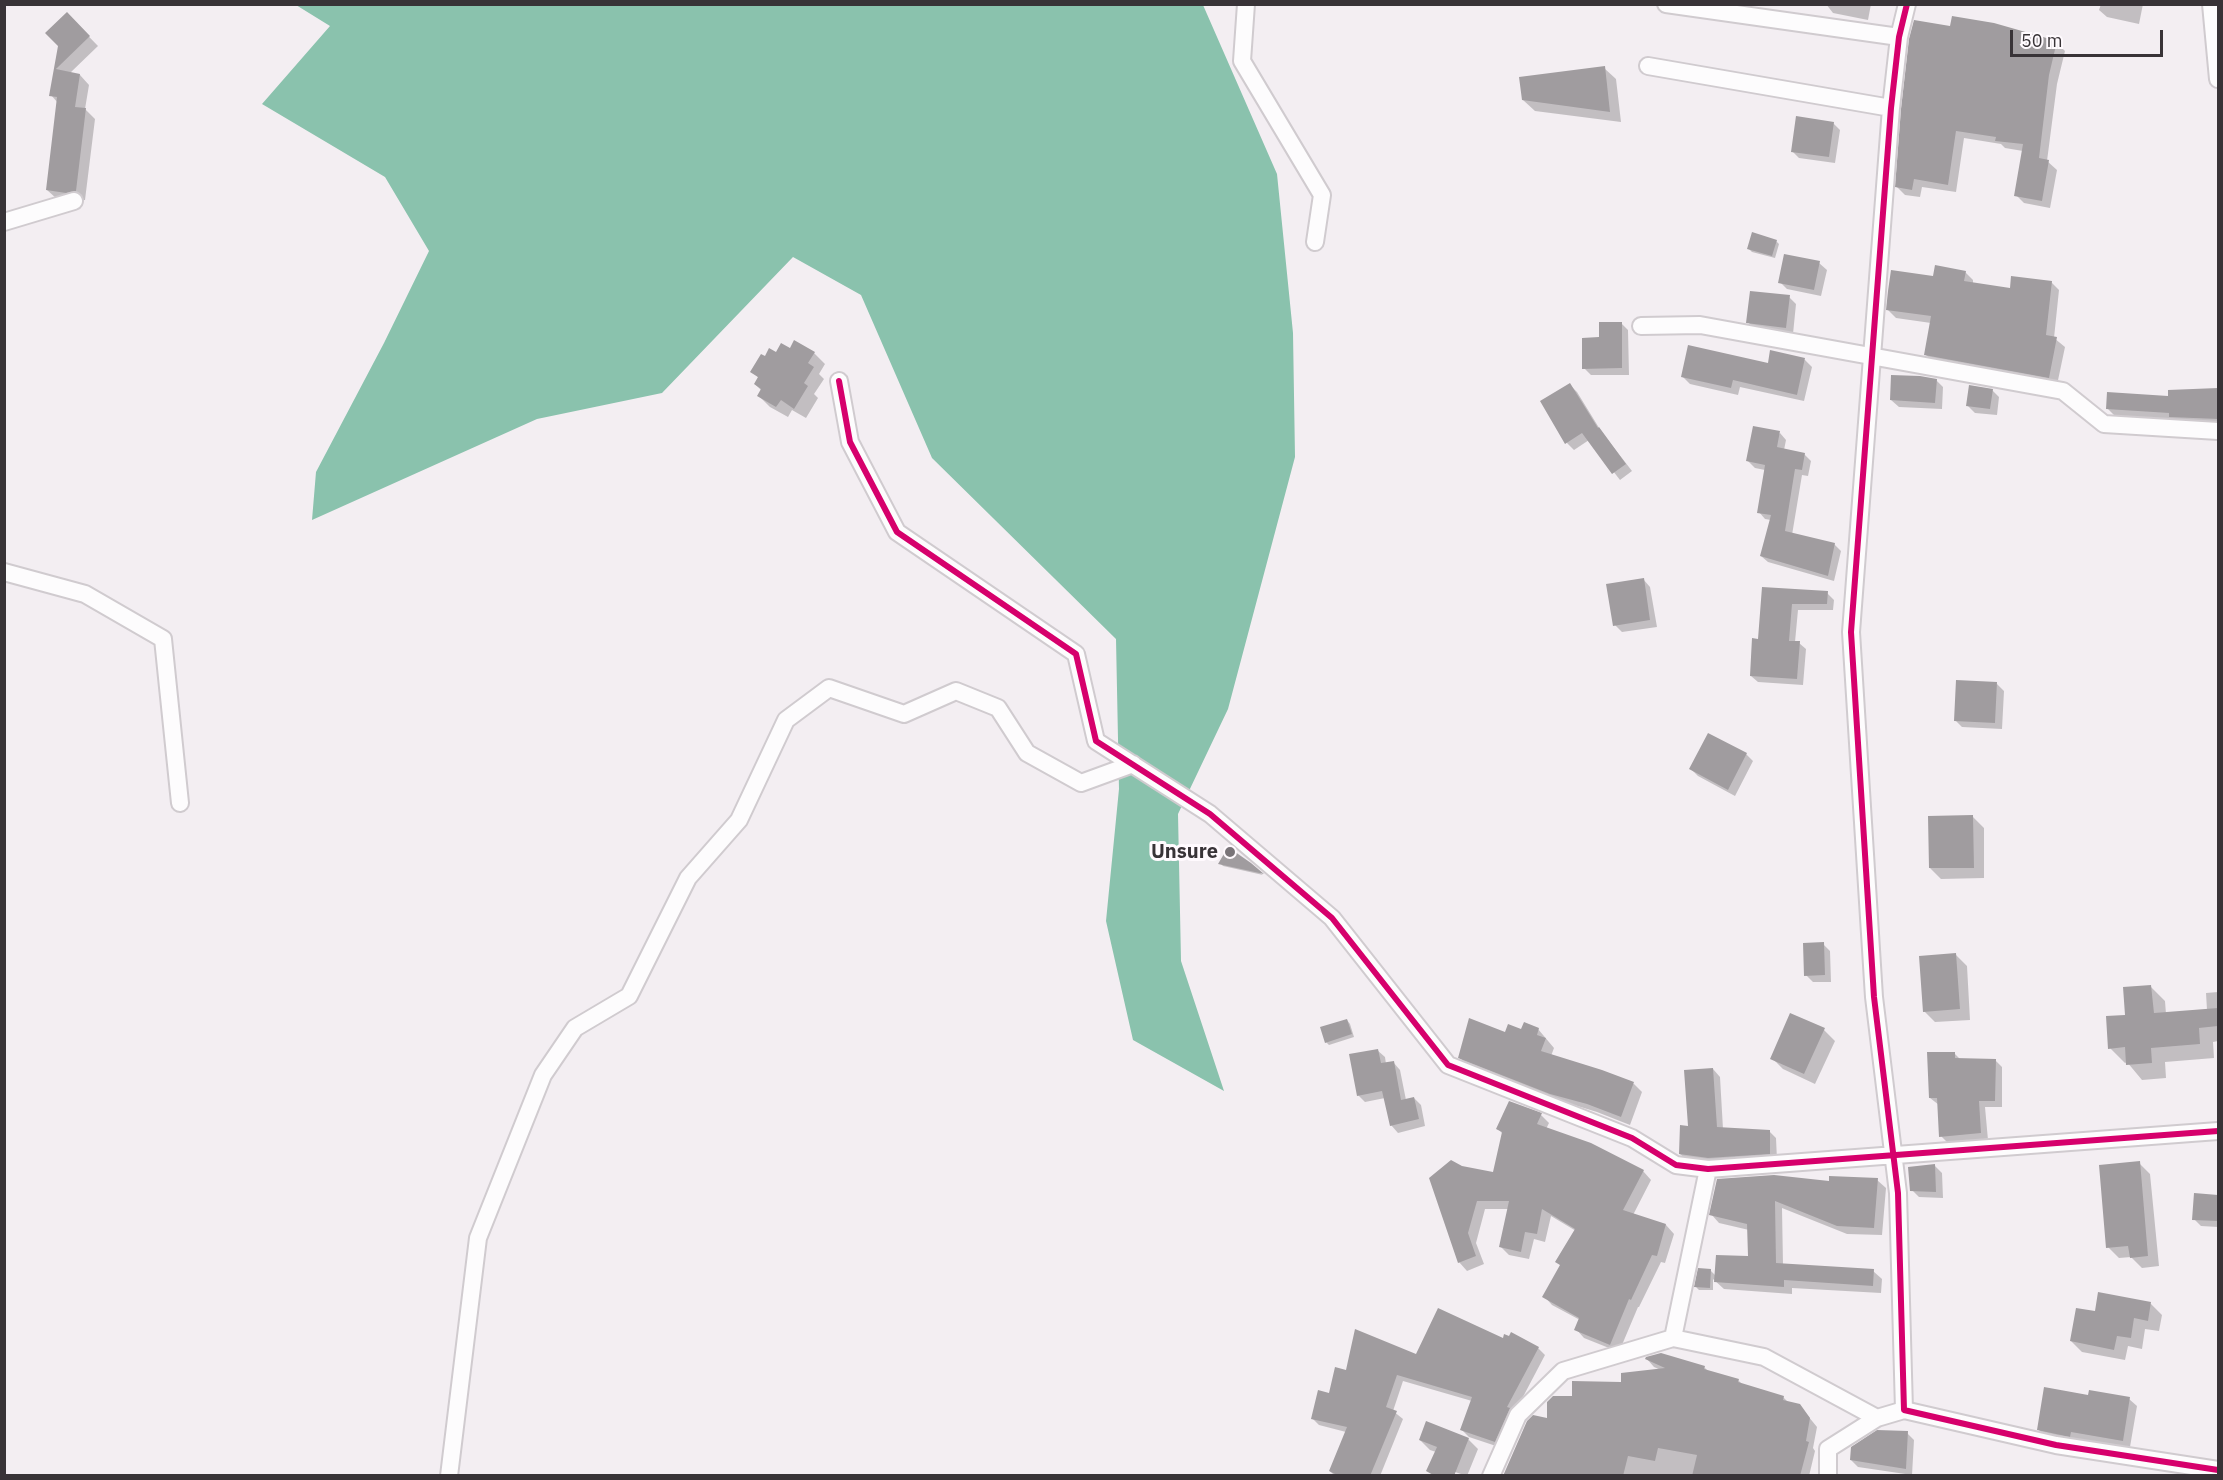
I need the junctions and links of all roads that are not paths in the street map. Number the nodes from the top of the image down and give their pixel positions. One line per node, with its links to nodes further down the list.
1 (1246, 4): 11 (street)
2 (1666, 4): 5 (street)
3 (1907, 4): 5 (street)
4 (2211, 4): 7 (street)
5 (1899, 37): 8 (street)
6 (1648, 66): 8 (street)
7 (2218, 79)
8 (1891, 108): 13 (street)
9 (74, 201): 10 (street)
10 (4, 222)
11 (1315, 242)
12 (1641, 326): 13 (street)
13 (1872, 357): 15 (street); 20 (street)
14 (839, 381): 17 (street)
15 (2218, 431)
16 (4, 572): 18 (street)
17 (1132, 764): 21 (street); 26 (street)
18 (180, 803)
19 (2218, 1131): 20 (street)
20 (1892, 1154): 21 (street); 23 (street)
21 (1708, 1169): 22 (street)
22 (1673, 1338): 24 (street); 27 (street)
23 (1904, 1410): 24 (street); 25 (street)
24 (1877, 1418): 28 (street)
25 (2218, 1470)
26 (449, 1476)
27 (1491, 1476)
28 (1828, 1476)

